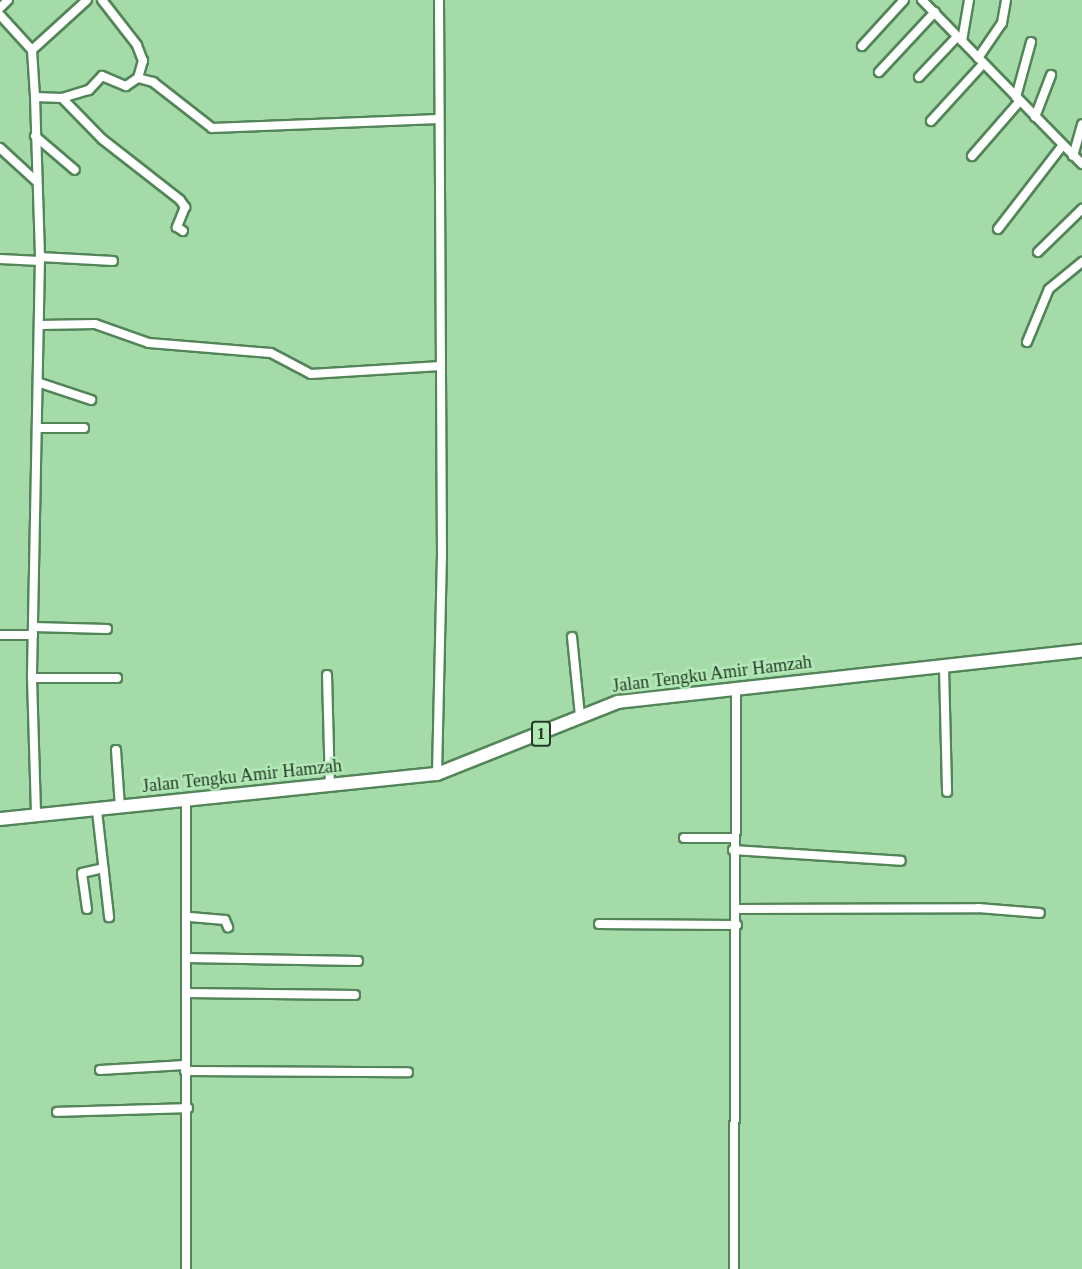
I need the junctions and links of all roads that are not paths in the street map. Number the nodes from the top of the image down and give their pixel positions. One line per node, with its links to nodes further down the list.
1 (8, 0): 9 (street)
2 (87, 0): 15 (street)
3 (102, 0): 20 (street)
4 (439, 0): 25 (street)
5 (904, 0): 14 (street)
6 (922, 0): 10 (street)
7 (969, 0): 12 (street)
8 (1006, 0): 16 (street)
9 (0, 8)
10 (935, 12): 12 (street); 17 (street)
11 (0, 15): 15 (street)
12 (960, 39): 16 (street); 19 (street)
13 (1030, 42): 23 (street)
14 (862, 46)
15 (32, 50): 21 (street)
16 (981, 61): 23 (street); 26 (street)
17 (879, 72)
18 (1051, 75): 24 (street)
19 (919, 77)
20 (138, 78): 22 (street); 25 (street)
21 (34, 98): 22 (street); 28 (street)
22 (62, 98): 38 (street)
23 (1018, 99): 24 (street); 31 (street)
24 (1035, 117): 29 (street)
25 (439, 118): 46 (street)
26 (931, 121)
27 (1082, 124): 32 (street)
28 (35, 136): 34 (street); 35 (street)
29 (1063, 145): 32 (street); 37 (street)
30 (0, 148): 35 (street)
31 (972, 156)
32 (1073, 156): 33 (street)
33 (1082, 164)
34 (75, 170)
35 (36, 181): 41 (street)
36 (1082, 209): 39 (street)
37 (998, 229)
38 (183, 231)
39 (1038, 252)
40 (0, 259): 41 (street)
41 (40, 259): 42 (street); 44 (street)
42 (113, 261)
43 (1082, 262): 45 (street)
44 (40, 325): 46 (street); 47 (street)
45 (1027, 342)
46 (441, 366): 63 (street)
47 (40, 383): 48 (street); 49 (street)
48 (91, 400)
49 (39, 428): 50 (street); 52 (street)
50 (84, 428)
51 (107, 629): 52 (street)
52 (33, 631): 53 (street); 58 (street)
53 (0, 635)
54 (572, 637): 61 (street)
55 (1082, 651): 56 (highway, Jalan Tengku Amir Hamzah / 1)
56 (944, 667): 60 (highway, Jalan Tengku Amir Hamzah / 1); 65 (street)
57 (327, 675): 64 (street)
58 (32, 678): 59 (street); 69 (street)
59 (117, 678)
60 (736, 688): 61 (highway, Jalan Tengku Amir Hamzah / 1); 72 (street)
61 (580, 716): 63 (highway, Jalan Tengku Amir Hamzah / 1)
62 (116, 750): 67 (street)
63 (437, 774): 64 (highway, Jalan Tengku Amir Hamzah / 1)
64 (330, 786): 66 (highway, Jalan Tengku Amir Hamzah / 1)
65 (946, 792)
66 (186, 800): 67 (highway, Jalan Tengku Amir Hamzah / 1); 80 (street)
67 (120, 807): 68 (highway, Jalan Tengku Amir Hamzah / 1)
68 (97, 811): 69 (highway, Jalan Tengku Amir Hamzah / 1); 75 (street)
69 (36, 816): 70 (highway, Jalan Tengku Amir Hamzah / 1)
70 (0, 819)
71 (684, 838): 72 (street)
72 (735, 838): 73 (street)
73 (734, 850): 74 (street); 77 (street)
74 (901, 861)
75 (104, 868): 76 (street); 79 (street)
76 (87, 909)
77 (735, 909): 78 (street); 82 (street)
78 (1040, 913)
79 (109, 917)
80 (190, 917): 83 (street); 84 (street)
81 (599, 924): 82 (street)
82 (737, 925): 94 (street)
83 (228, 927)
84 (186, 958): 85 (street); 86 (street)
85 (358, 961)
86 (186, 993): 87 (street); 88 (street)
87 (356, 995)
88 (185, 1068): 89 (street); 90 (street); 91 (street)
89 (100, 1070)
90 (408, 1072)
91 (188, 1108): 92 (street); 93 (street)
92 (57, 1112)
93 (186, 1269)
94 (734, 1269)

